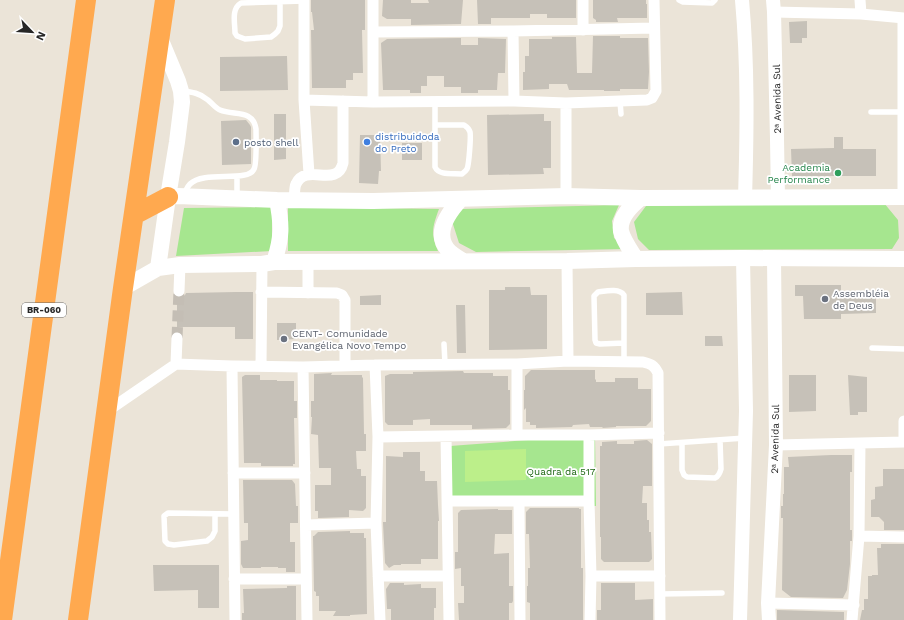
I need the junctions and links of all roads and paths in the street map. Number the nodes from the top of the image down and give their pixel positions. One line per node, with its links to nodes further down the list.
1 (86, 0): 98 (highway, BR-060)
2 (165, 0): 19 (highway)
3 (374, 0): 18 (street)
4 (583, 0): 16 (street)
5 (654, 0): 15 (street)
6 (679, 0): 7 (lane)
7 (715, 0)
8 (742, 0): 37 (street)
9 (860, 0): 13 (street)
10 (304, 1): 11 (lane); 21 (street)
11 (280, 2): 11 (lane)
12 (774, 6): 13 (street); 38 (street, 2ᵃ Avenida Sul)
13 (861, 14): 14 (street)
14 (904, 18): 29 (street)
15 (654, 28): 16 (street); 24 (street)
16 (583, 30): 17 (street)
17 (513, 31): 18 (street); 23 (street)
18 (374, 32): 25 (street)
19 (160, 38): 20 (main road); 44 (highway)
20 (181, 91): 33 (lane); 35 (main road)
21 (304, 100): 22 (street); 32 (street)
22 (343, 101): 25 (street); 32 (street)
23 (514, 101): 26 (street); 27 (street)
24 (620, 101): 27 (street); 30 (lane)
25 (373, 102): 26 (street)
26 (435, 102): 31 (lane)
27 (566, 103): 34 (street)
28 (871, 112): 29 (lane)
29 (903, 112): 39 (street)
30 (621, 114)
31 (435, 125): 31 (lane)
32 (308, 174): 43 (street)
33 (237, 176): 35 (lane); 40 (lane)
34 (566, 196): 36 (main road); 41 (main road)
35 (176, 197): 40 (main road); 44 (highway); 54 (main road)
36 (641, 198): 37 (main road); 47 (main road)
37 (745, 198): 38 (main road)
38 (778, 198): 39 (main road)
39 (904, 198)
40 (237, 199): 42 (main road)
41 (461, 199): 43 (main road); 49 (main road)
42 (277, 200): 43 (main road); 52 (main road)
43 (294, 200)
44 (134, 215): 55 (highway)
45 (743, 258): 46 (main road); 47 (main road); 80 (street)
46 (774, 258): 48 (main road); 86 (street, 2ᵃ Avenida Sul)
47 (636, 259): 50 (main road)
48 (904, 259)
49 (463, 261): 50 (main road); 51 (main road)
50 (567, 261): 64 (street)
51 (308, 262): 52 (main road); 58 (street)
52 (268, 263): 53 (main road); 57 (street)
53 (180, 265): 54 (main road); 56 (street)
54 (158, 268): 55 (main road)
55 (123, 288): 74 (highway)
56 (179, 291)
57 (261, 292): 58 (street); 72 (street)
58 (308, 293): 69 (street)
59 (177, 338): 66 (street)
60 (624, 343): 60 (lane); 65 (lane)
61 (444, 344): 67 (lane)
62 (872, 348): 63 (lane)
63 (904, 349)
64 (568, 361): 65 (street); 68 (street)
65 (624, 362): 81 (street)
66 (176, 364): 71 (street); 74 (street)
67 (445, 364): 68 (street); 70 (street)
68 (517, 364): 76 (street)
69 (345, 365): 70 (street); 73 (street)
70 (375, 365): 79 (street)
71 (232, 366): 72 (street); 87 (street)
72 (260, 366): 73 (street)
73 (303, 367): 88 (street)
74 (106, 412): 110 (highway)
75 (904, 421): 83 (street)
76 (517, 435): 77 (street); 78 (street)
77 (589, 435): 81 (street); 89 (street)
78 (446, 436): 79 (street); 90 (street)
79 (378, 437): 94 (street)
80 (745, 438): 82 (lane); 118 (street)
81 (659, 439): 84 (lane); 102 (street)
82 (720, 440): 84 (lane); 84 (lane)
83 (904, 442): 85 (street)
84 (682, 443)
85 (860, 444): 86 (street); 96 (street)
86 (776, 445): 107 (street, 2ᵃ Avenida Sul)
87 (233, 473): 88 (street); 93 (street)
88 (305, 473): 95 (street)
89 (588, 500): 91 (street); 101 (street)
90 (447, 501): 91 (street); 100 (street)
91 (519, 501): 115 (street)
92 (215, 514): 92 (lane); 93 (lane)
93 (234, 514): 103 (street)
94 (376, 523): 95 (street); 99 (street)
95 (306, 525): 104 (street)
96 (859, 536): 97 (street); 108 (street)
97 (904, 537)
98 (6, 549): 109 (highway, BR-060)
99 (378, 576): 100 (street); 113 (street)
100 (448, 576): 114 (street)
101 (591, 576): 102 (street); 116 (street)
102 (660, 576): 106 (street)
103 (234, 579): 104 (street); 111 (street)
104 (306, 579): 112 (street)
105 (722, 593): 106 (lane)
106 (660, 594): 117 (street)
107 (768, 603): 108 (street); 119 (street, 2ᵃ Avenida Sul)
108 (854, 605): 120 (street)
109 (2, 620)
110 (78, 620)
111 (235, 620)
112 (307, 620)
113 (380, 620)
114 (449, 620)
115 (520, 620)
116 (590, 620)
117 (660, 620)
118 (740, 620)
119 (769, 620)
120 (852, 620)

